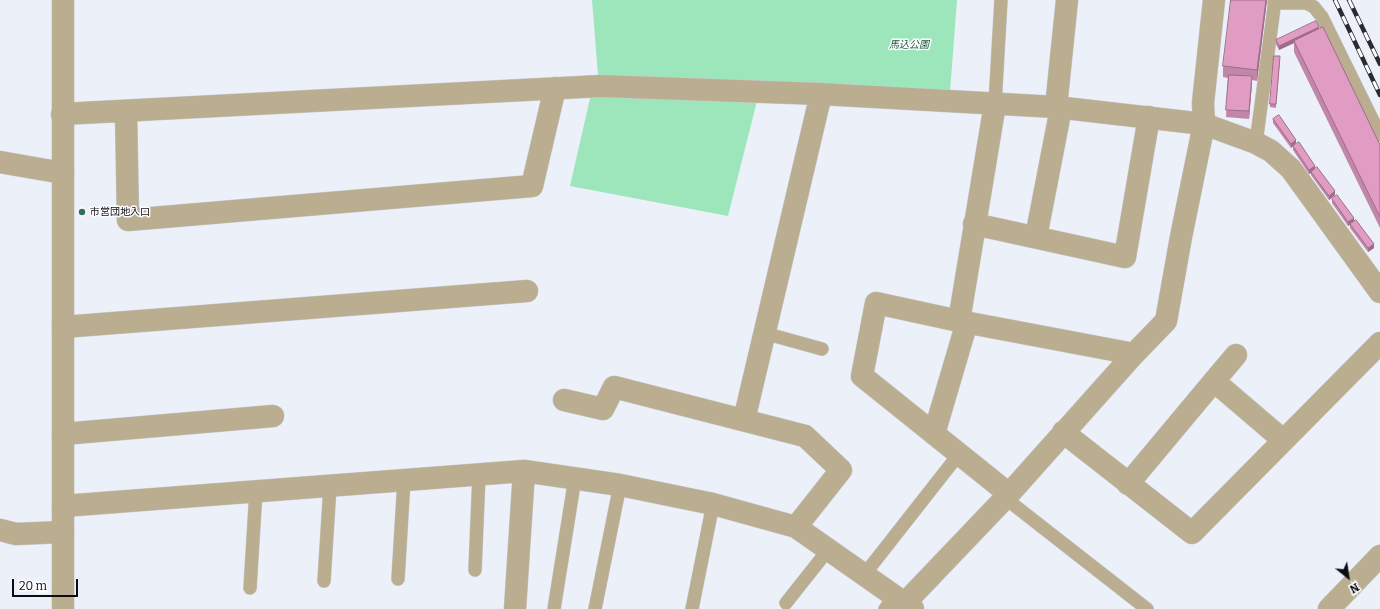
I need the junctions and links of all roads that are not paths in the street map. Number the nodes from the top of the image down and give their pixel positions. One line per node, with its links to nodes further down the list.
1 (63, 0): 11 (street)
2 (1001, 0): 8 (lane)
3 (1067, 0): 9 (street)
4 (1214, 0): 13 (street)
5 (1274, 2): 14 (lane); 15 (lane)
6 (555, 88): 7 (street); 10 (street); 10 (street)
7 (820, 94): 8 (street); 24 (street)
8 (994, 104): 9 (street); 18 (street)
9 (1058, 108): 12 (street); 19 (street)
10 (126, 111): 11 (street)
11 (62, 114): 17 (street)
12 (1149, 117): 13 (street); 19 (street)
13 (1204, 124): 15 (street); 27 (street)
14 (1380, 135)
15 (1256, 143): 21 (street)
16 (0, 162): 17 (street)
17 (62, 173): 23 (street)
18 (974, 224): 19 (street); 22 (street)
19 (1036, 237)
20 (527, 291): 23 (street)
21 (1380, 292)
22 (963, 321): 27 (street); 35 (street); 35 (street)
23 (63, 327): 34 (street)
24 (764, 333): 26 (lane); 32 (street)
25 (1380, 343): 36 (street)
26 (822, 349)
27 (1134, 354): 33 (street)
28 (1236, 355): 29 (street)
29 (1214, 381): 36 (street); 42 (street)
30 (564, 400): 32 (street)
31 (273, 416): 34 (street)
32 (744, 420): 49 (street)
33 (1063, 432): 42 (street); 46 (street)
34 (63, 434): 48 (street)
35 (934, 434): 37 (street)
36 (1283, 440): 42 (street)
37 (959, 454): 46 (street); 55 (lane)
38 (524, 470): 39 (street); 40 (street); 62 (street)
39 (479, 474): 41 (street); 54 (lane)
40 (575, 478): 43 (street); 63 (lane)
41 (404, 480): 44 (street); 56 (lane)
42 (1128, 484)
43 (620, 485): 47 (street); 64 (lane)
44 (330, 486): 45 (street); 57 (lane)
45 (256, 491): 48 (street); 58 (lane)
46 (1007, 496): 60 (street); 66 (lane)
47 (713, 504): 49 (street); 65 (lane)
48 (63, 506): 51 (street)
49 (796, 528): 52 (street)
50 (0, 530): 51 (street)
51 (63, 532): 61 (street)
52 (828, 550): 55 (street); 59 (lane)
53 (1380, 556): 67 (street)
54 (475, 570)
55 (864, 575): 60 (street)
56 (398, 579)
57 (324, 581)
58 (250, 588)
59 (786, 603)
60 (900, 604)
61 (62, 609)
62 (515, 609)
63 (554, 609)
64 (595, 609)
65 (692, 609)
66 (1147, 609)
67 (1329, 609)

